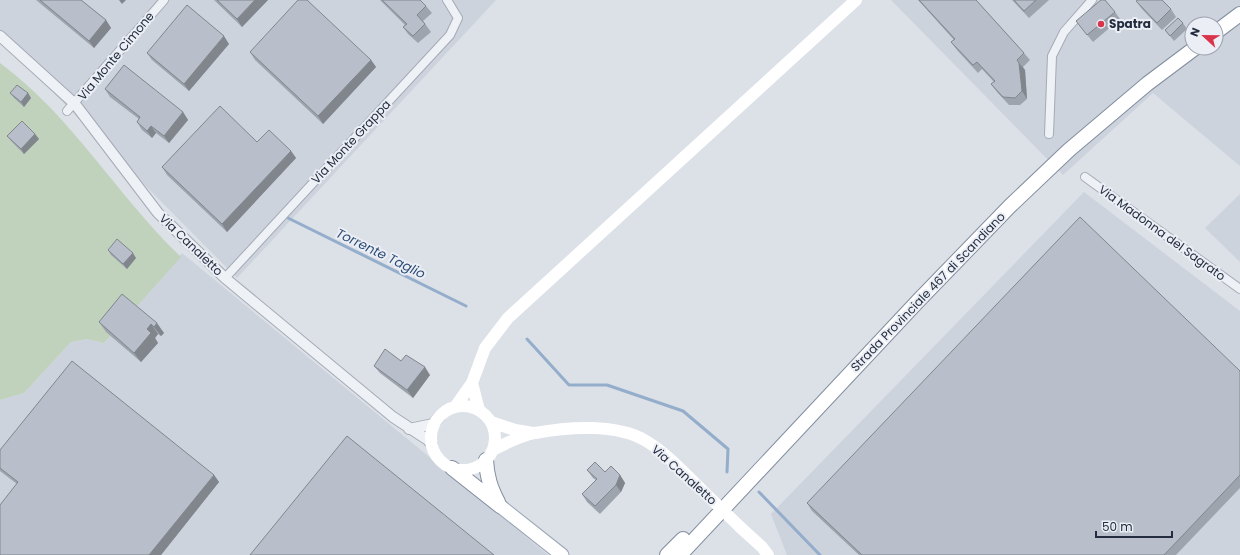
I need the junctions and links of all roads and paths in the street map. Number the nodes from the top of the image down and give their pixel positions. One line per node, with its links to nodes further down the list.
1 (164, 0): 9 (street, Via Monte Cimone)
2 (448, 0): 12 (street, Via Monte Grappa)
3 (856, 0): 14 (main road)
4 (1092, 0): 10 (street)
5 (1240, 14): 6 (highway)
6 (1224, 26)
7 (0, 36): 9 (street, Via Canaletto)
8 (1184, 56): 24 (highway, Strada Provinciale 467 di Scandiano)
9 (71, 107): 12 (street, Via Canaletto)
10 (1049, 134)
11 (1085, 177): 13 (street, Via Madonna del Sagrato)
12 (225, 278): 19 (street, Via Canaletto)
13 (1240, 289)
14 (472, 383): 15 (main road); 16 (main road)
15 (455, 407): 16 (main road); 17 (main road)
16 (479, 410): 18 (main road)
17 (440, 416): 19 (street); 21 (main road)
18 (491, 422): 20 (main road, Via Canaletto); 22 (main road)
19 (409, 429): 21 (street, Via Canaletto)
20 (534, 433): 22 (main road, Via Canaletto); 30 (main road, Via Canaletto, bridge)
21 (432, 445): 23 (main road)
22 (490, 455): 23 (main road); 25 (highway)
23 (452, 468): 25 (highway)
24 (744, 487): 27 (highway); 28 (highway, Strada Provinciale 467 di Scandiano); 29 (highway)
25 (500, 506): 26 (main road)
26 (562, 555)
27 (667, 555)
28 (680, 555)
29 (690, 555)
30 (768, 555)

